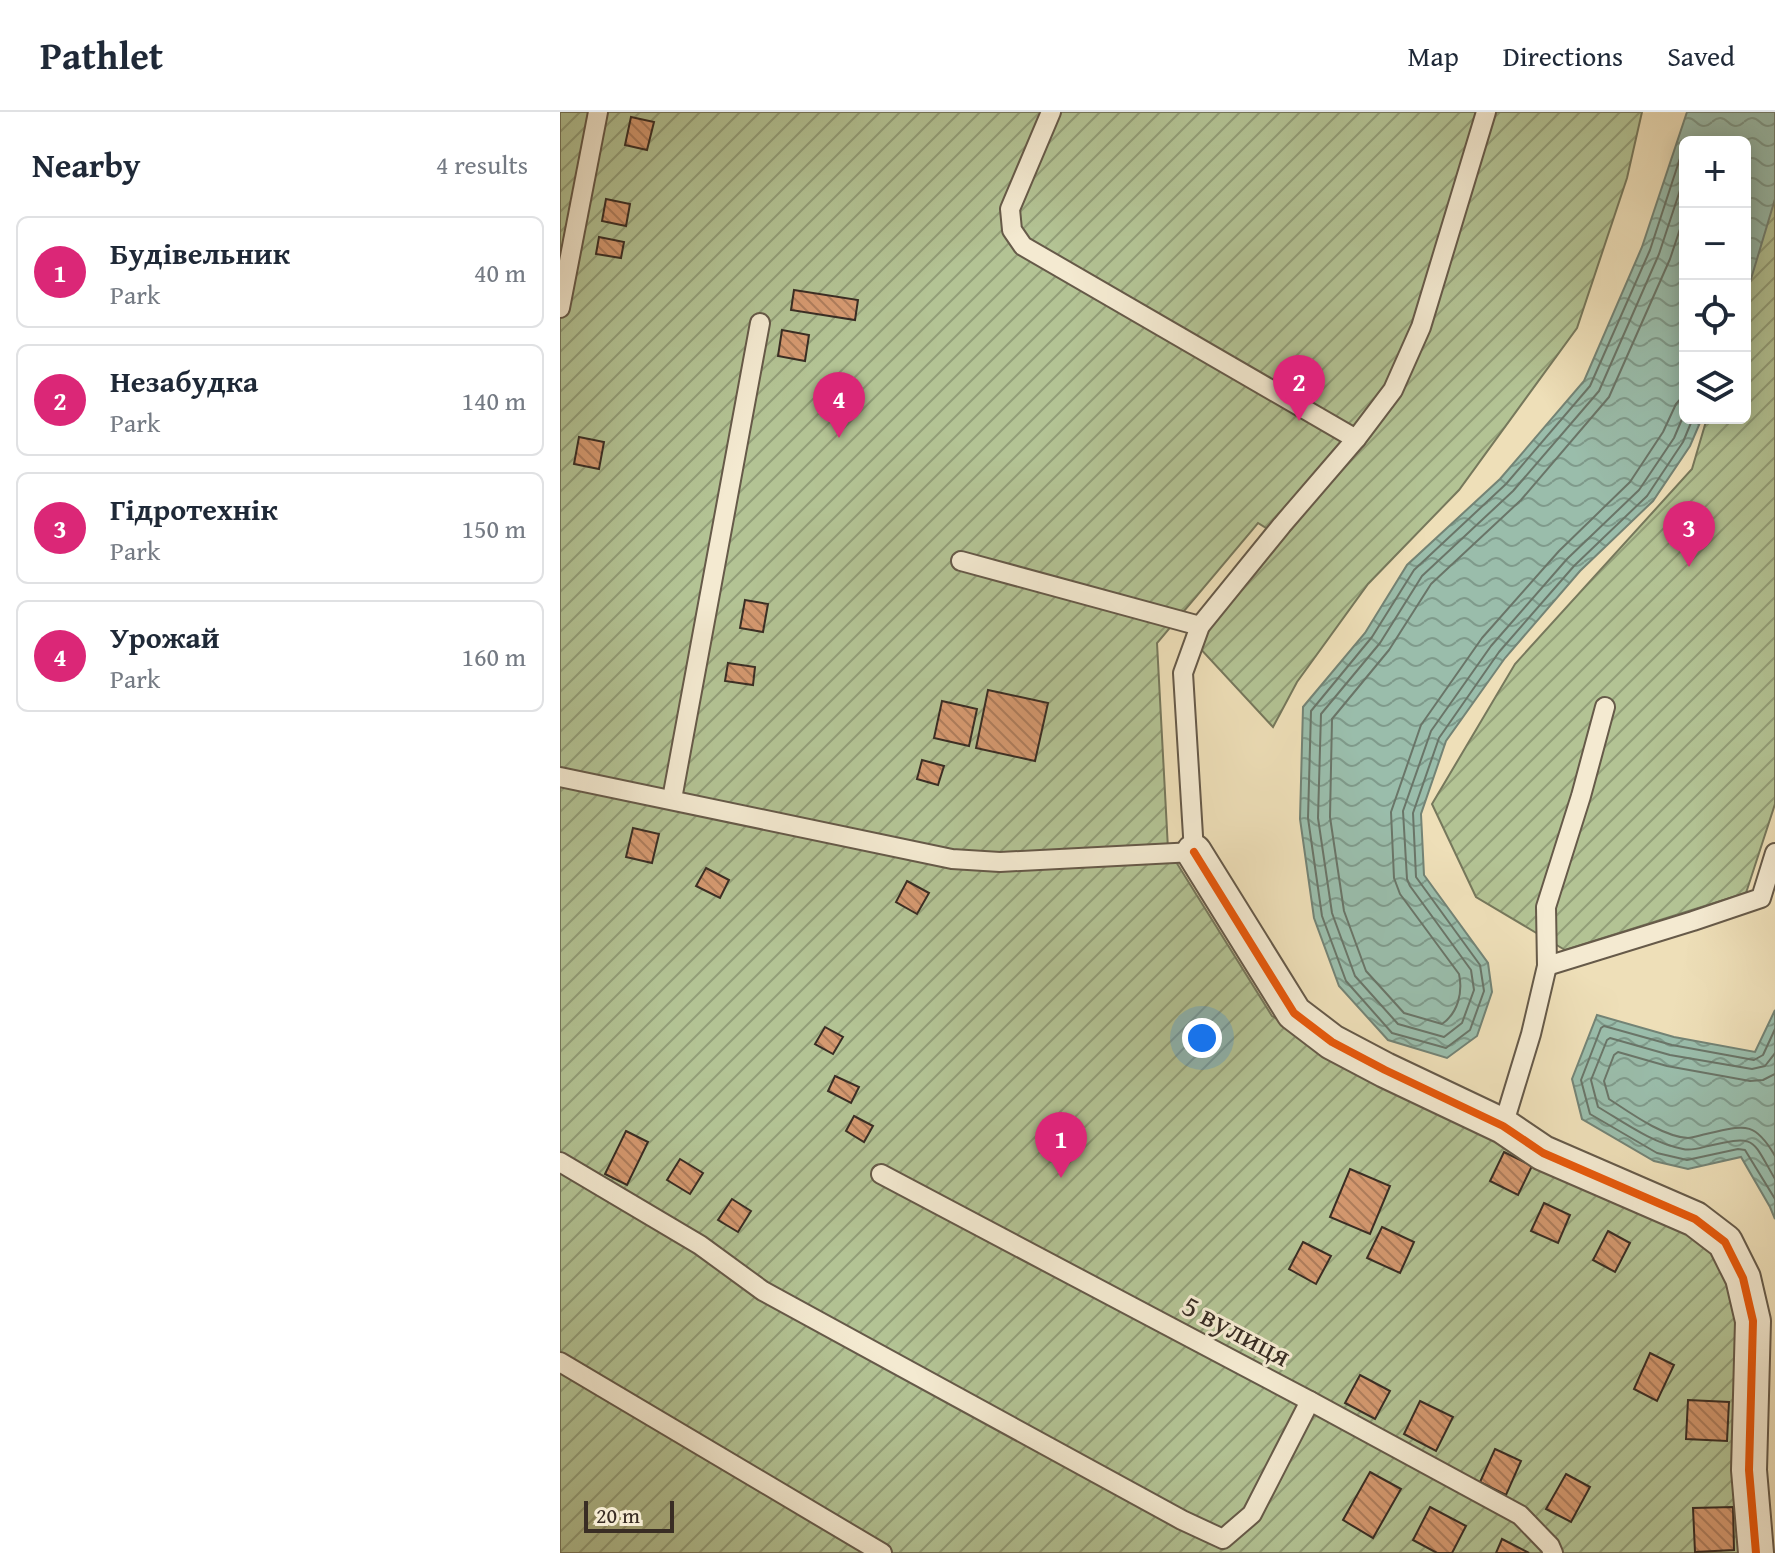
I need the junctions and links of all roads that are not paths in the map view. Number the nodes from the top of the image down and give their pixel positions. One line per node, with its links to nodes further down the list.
1 (598, 112): 4 (lane)
2 (1051, 112): 6 (lane)
3 (1486, 112): 6 (lane)
4 (560, 308)
5 (760, 323): 11 (lane)
6 (1356, 439): 8 (lane)
7 (961, 561): 8 (lane)
8 (1200, 626): 12 (lane)
9 (1605, 707): 14 (lane)
10 (560, 777): 11 (lane)
11 (672, 799): 12 (lane)
12 (1194, 852): 15 (street)
13 (1775, 853): 14 (lane)
14 (1547, 966): 15 (lane)
15 (1503, 1126): 22 (street)
16 (560, 1162): 19 (lane)
17 (881, 1174): 19 (lane, 5 вулиця)
18 (560, 1362): 20 (lane)
19 (1310, 1401): 21 (lane, 5 вулиця)
20 (882, 1553)
21 (1553, 1553)
22 (1756, 1553)

